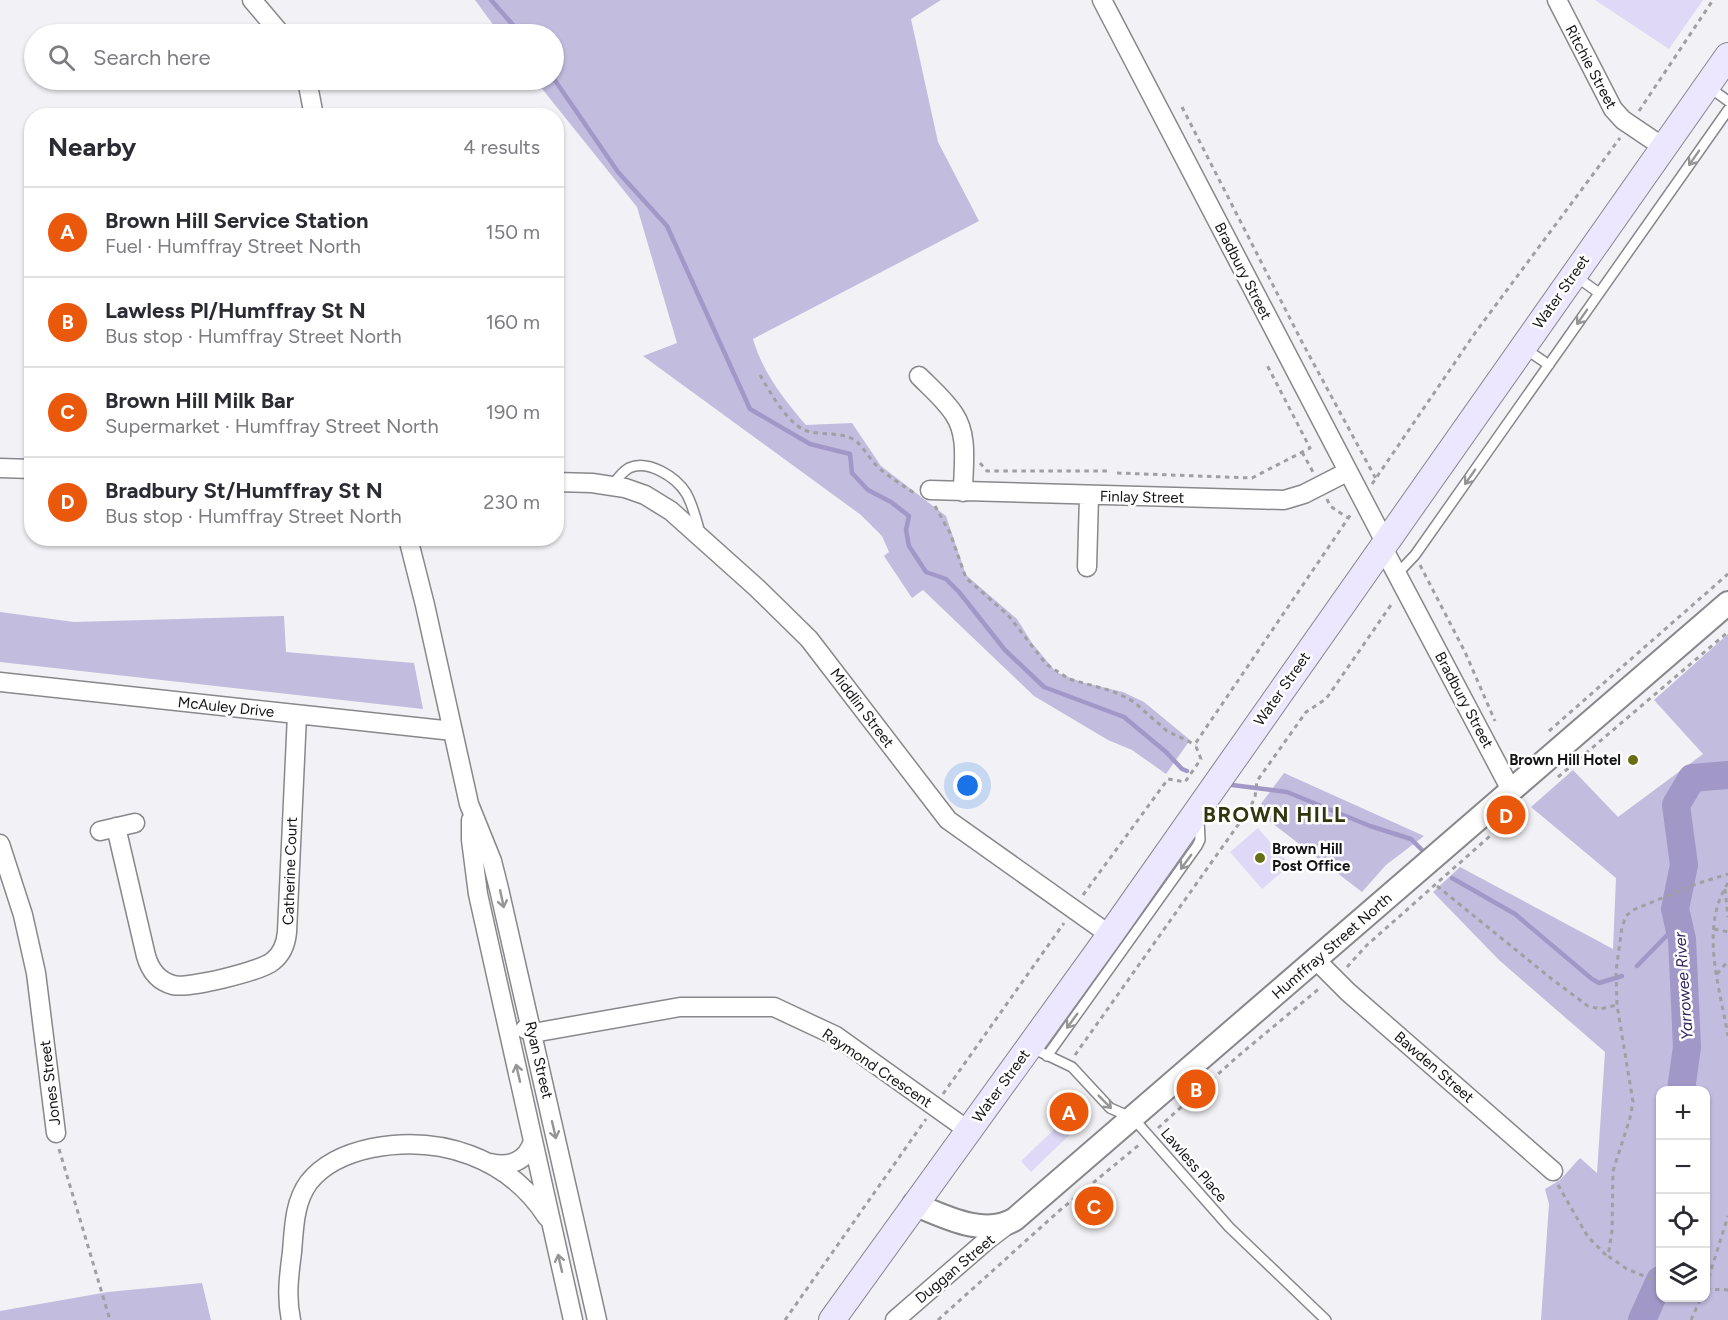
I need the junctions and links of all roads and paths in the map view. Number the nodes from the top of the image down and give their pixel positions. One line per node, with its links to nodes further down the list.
1 (252, 0): 5 (street)
2 (1102, 0): 27 (street, Bradbury Street)
3 (1557, 0): 13 (street, Ritchie Street)
4 (1713, 0): 13 (path)
5 (272, 24)
6 (1728, 56): 7 (main road, Water Street)
7 (1707, 85): 9 (lane); 14 (main road, Water Street)
8 (309, 90): 11 (street)
9 (1728, 102)
10 (1182, 107): 28 (path)
11 (312, 108)
12 (1728, 110): 16 (lane, one-way to 16)
13 (1630, 124): 14 (street, Ritchie Street); 28 (path)
14 (1663, 147): 15 (main road, Water Street)
15 (1573, 274): 16 (lane); 17 (main road, Water Street)
16 (1599, 293): 19 (lane, one-way to 19)
17 (1522, 347): 19 (lane); 37 (main road, Water Street)
18 (1266, 363): 26 (path)
19 (1549, 364): 39 (lane, one-way to 39)
20 (760, 375): 33 (path)
21 (919, 376): 22 (street)
22 (963, 459): 25 (path); 31 (street)
23 (0, 468): 24 (street)
24 (24, 469)
25 (1107, 471)
26 (1117, 472)
27 (1347, 472): 32 (street, Finlay Street); 34 (street, Bradbury Street)
28 (1376, 479): 34 (path)
29 (564, 482): 30 (street)
30 (613, 485): 36 (street, Middlin Street); 36 (lane)
31 (963, 492): 32 (street, Finlay Street); 33 (street, Finlay Street)
32 (1089, 496): 40 (street)
33 (928, 498): 35 (path); 35 (path)
34 (1362, 499): 37 (street, Bradbury Street); 51 (path)
35 (938, 509): 51 (path)
36 (702, 538): 64 (street, Middlin Street)
37 (1384, 544): 43 (street, Bradbury Street); 55 (main road, Water Street)
38 (410, 546): 50 (street, Ryan Street)
39 (1415, 555): 41 (path); 43 (lane)
40 (1087, 567)
41 (1421, 568): 43 (path); 48 (path)
42 (1728, 574): 49 (path)
43 (1401, 581): 53 (street, Bradbury Street); 78 (path)
44 (1728, 603): 53 (street, Humffray Street North)
45 (1728, 632): 52 (path)
46 (0, 682): 47 (street, McAuley Drive)
47 (297, 715): 50 (street, McAuley Drive); 56 (street, Catherine Court)
48 (1500, 730)
49 (1549, 730)
50 (453, 731): 54 (street, Ryan Street)
51 (1196, 746): 64 (path)
52 (1556, 779)
53 (1511, 790): 69 (street, Humffray Street North)
54 (470, 804): 59 (street, Ryan Street); 61 (street, Ryan Street)
55 (1199, 808): 68 (main road, Water Street); 77 (lane, one-way to 77)
56 (135, 823)
57 (1503, 824): 62 (path)
58 (0, 844): 82 (street, Jones Street)
59 (495, 873): 61 (lane); 75 (street, Ryan Street, one-way to 75)
60 (1728, 874): 73 (path)
61 (476, 881): 74 (street, Ryan Street)
62 (1436, 885): 72 (path); 73 (path)
63 (1727, 885): 65 (path); 66 (path)
64 (1074, 909): 68 (street, Middlin Street); 79 (path)
65 (1728, 917)
66 (1714, 929): 67 (path); 71 (path)
67 (1728, 932)
68 (1110, 935): 77 (main road, Water Street)
69 (1317, 960): 72 (street, Bawden Street); 80 (street, Humffray Street North)
70 (1728, 962): 71 (path)
71 (1717, 974): 76 (path)
72 (1335, 979): 83 (path); 86 (street, Bawden Street)
73 (1617, 1005): 91 (path)
74 (509, 1032): 75 (street, Raymond Crescent); 84 (street, Ryan Street, one-way to 74)
75 (533, 1033): 79 (street, Raymond Crescent); 100 (street, Ryan Street, one-way to 100)
76 (1728, 1036)
77 (1038, 1051): 78 (lane, Lawless Place); 81 (main road, Water Street)
78 (1068, 1065): 80 (lane, Lawless Place, one-way to 80)
79 (935, 1106): 81 (street, Raymond Crescent); 101 (path)
80 (1133, 1118): 83 (lane, Lawless Place); 89 (street, Humffray Street North)
81 (969, 1131): 87 (main road, Water Street)
82 (56, 1133): 97 (path, Jones Street)
83 (1149, 1136): 104 (path); 105 (lane, Lawless Place)
84 (533, 1141): 85 (street); 90 (street, Ryan Street)
85 (488, 1162): 90 (street); 98 (street)
86 (1553, 1171): 91 (path)
87 (914, 1204): 89 (street, Humffray Street North); 102 (main road, Water Street)
88 (1728, 1216): 92 (path)
89 (1015, 1219): 103 (street, Duggan Street)
90 (552, 1229): 99 (street, Ryan Street, one-way to 90)
91 (1608, 1256): 93 (path)
92 (1710, 1274)
93 (1656, 1281)
94 (1710, 1288): 95 (path)
95 (1728, 1290)
96 (1698, 1302): 106 (path)
97 (110, 1320)
98 (291, 1320)
99 (573, 1320)
100 (597, 1320)
101 (785, 1320)
102 (832, 1320)
103 (896, 1320)
104 (938, 1320)
105 (1326, 1320)
106 (1691, 1320)

